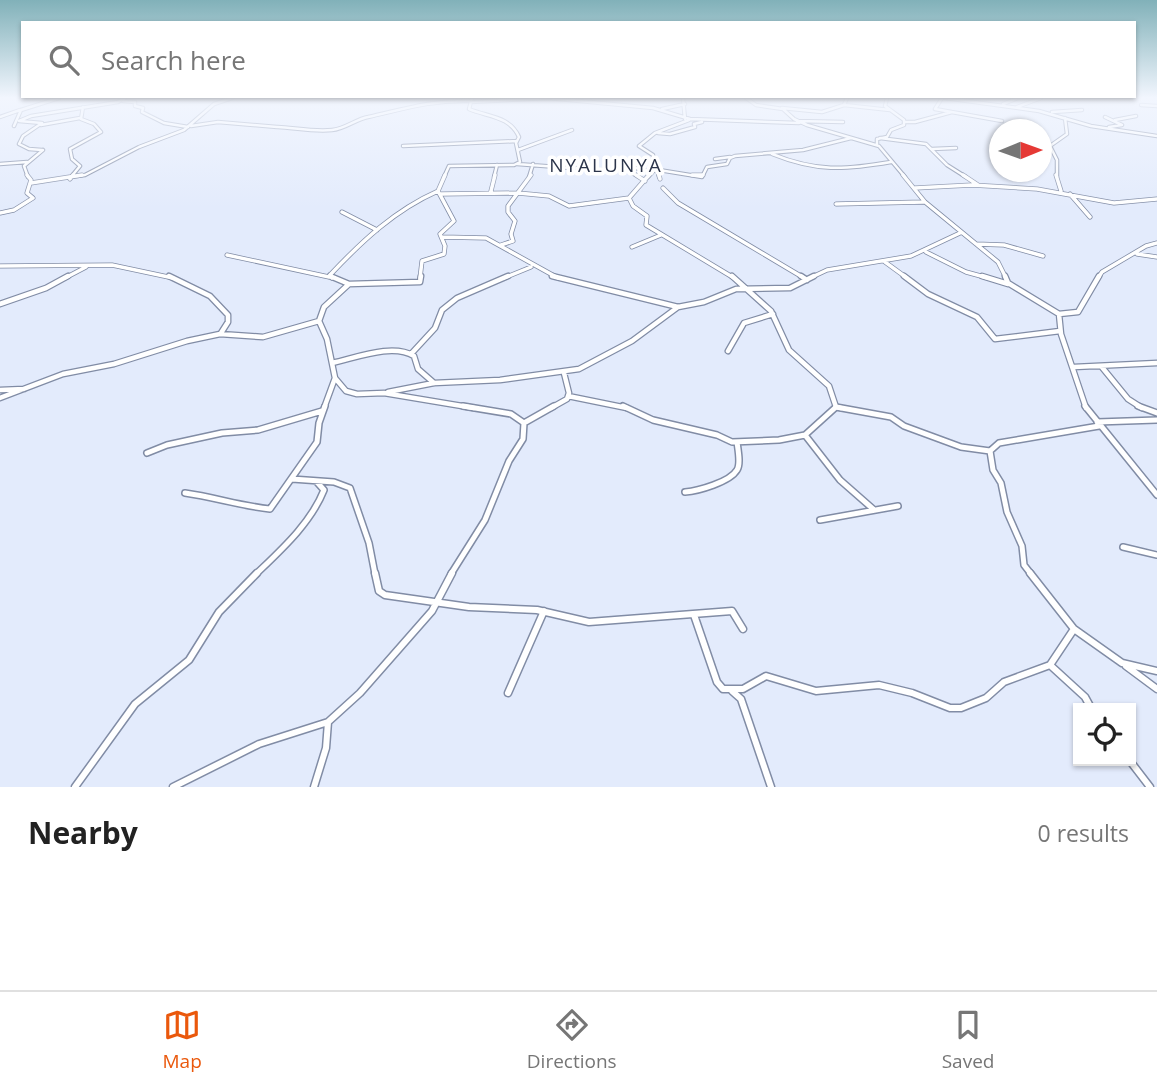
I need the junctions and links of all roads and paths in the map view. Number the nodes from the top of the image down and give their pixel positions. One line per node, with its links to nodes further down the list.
1 (25, 135): 23 (street)
2 (96, 135): 32 (street)
3 (173, 135): 32 (street)
4 (518, 135): 13 (street)
5 (559, 135): 19 (street)
6 (653, 135): 29 (street)
7 (844, 135): 11 (street)
8 (888, 135): 12 (street)
9 (1066, 135): 40 (street)
10 (1131, 135): 14 (street)
11 (852, 137): 15 (street); 20 (street)
12 (880, 138): 15 (street); 18 (street)
13 (517, 141): 16 (street); 19 (street)
14 (1136, 141)
15 (877, 145): 24 (street)
16 (403, 146)
17 (956, 148): 18 (street)
18 (931, 149): 36 (street)
19 (518, 150): 26 (street)
20 (768, 153): 21 (street); 24 (street)
21 (731, 157): 22 (street); 29 (street)
22 (715, 159)
23 (27, 162): 25 (street); 35 (street)
24 (891, 162): 38 (street)
25 (0, 164)
26 (516, 164): 27 (street); 28 (street)
27 (533, 164): 31 (street); 42 (street)
28 (497, 165): 39 (street); 41 (street)
29 (658, 168): 31 (street); 33 (street)
30 (629, 171): 34 (street)
31 (651, 172): 34 (street)
32 (70, 179): 35 (street)
33 (660, 179)
34 (645, 181): 44 (street)
35 (31, 183): 49 (street)
36 (978, 186): 38 (street); 40 (street)
37 (663, 188): 69 (street)
38 (914, 188): 46 (street)
39 (491, 191): 41 (street); 42 (street)
40 (1062, 191): 43 (street)
41 (439, 192): 51 (street); 54 (street)
42 (518, 193): 44 (street); 57 (street)
43 (1069, 193): 45 (street); 50 (street)
44 (629, 198): 53 (street)
45 (1156, 199)
46 (925, 202): 47 (street); 52 (street)
47 (836, 204)
48 (342, 212): 51 (street)
49 (0, 213)
50 (1090, 217)
51 (377, 230): 68 (street)
52 (960, 233): 56 (street); 59 (street)
53 (662, 235): 58 (street); 72 (street)
54 (442, 237): 57 (street); 70 (street)
55 (1157, 243): 60 (street)
56 (975, 244): 62 (street); 71 (street)
57 (500, 245): 67 (street)
58 (632, 247)
59 (925, 252): 64 (street); 71 (street)
60 (1133, 254): 63 (street); 75 (street)
61 (227, 255): 68 (street)
62 (1043, 256)
63 (1157, 257)
64 (884, 261): 69 (street); 78 (street)
65 (89, 265): 66 (street); 73 (street); 79 (street)
66 (0, 266)
67 (532, 267): 74 (street); 81 (street)
68 (329, 277): 70 (street)
69 (807, 280): 72 (street)
70 (349, 284): 77 (street)
71 (1010, 285): 75 (street)
72 (747, 289): 74 (street); 76 (street)
73 (0, 304)
74 (678, 307): 86 (street)
75 (1059, 313): 78 (street)
76 (773, 314): 80 (street); 94 (street)
77 (319, 321): 79 (street); 82 (street)
78 (1060, 331): 85 (street)
79 (220, 334): 89 (street)
80 (729, 351)
81 (411, 354): 82 (street); 88 (street)
82 (332, 363): 87 (street)
83 (1157, 365): 84 (street)
84 (1100, 366): 85 (street); 96 (street)
85 (1074, 367): 99 (street)
86 (564, 373): 88 (street); 92 (street)
87 (335, 378): 91 (street); 95 (street)
88 (434, 383): 91 (street)
89 (27, 389): 90 (street); 93 (street)
90 (0, 390)
91 (384, 393): 98 (street)
92 (569, 396): 98 (street); 101 (street)
93 (0, 398)
94 (836, 407): 100 (street); 102 (street)
95 (323, 411): 103 (street); 104 (street)
96 (1157, 413)
97 (1157, 420): 99 (street)
98 (524, 423): 114 (street)
99 (1098, 424): 102 (street); 108 (street)
100 (805, 435): 101 (street); 110 (street)
101 (737, 442): 106 (street)
102 (990, 451): 118 (street)
103 (147, 453)
104 (292, 479): 105 (street); 107 (street)
105 (315, 480): 114 (street); 128 (street)
106 (685, 492)
107 (185, 493)
108 (1157, 495)
109 (898, 506): 110 (street)
110 (873, 509): 111 (street)
111 (820, 520)
112 (1123, 547): 113 (street)
113 (1157, 555)
114 (438, 601): 115 (street); 126 (street)
115 (544, 611): 116 (street); 124 (street)
116 (694, 615): 117 (street); 123 (street)
117 (743, 629)
118 (1074, 629): 119 (street); 120 (street)
119 (1122, 663): 121 (street); 122 (street)
120 (1050, 665): 123 (street); 125 (street)
121 (1157, 671)
122 (1157, 689)
123 (731, 691): 131 (street)
124 (508, 693)
125 (1088, 703)
126 (328, 722): 129 (street); 130 (street)
127 (1134, 766): 132 (street)
128 (75, 787)
129 (173, 787)
130 (314, 787)
131 (771, 787)
132 (1150, 787)

